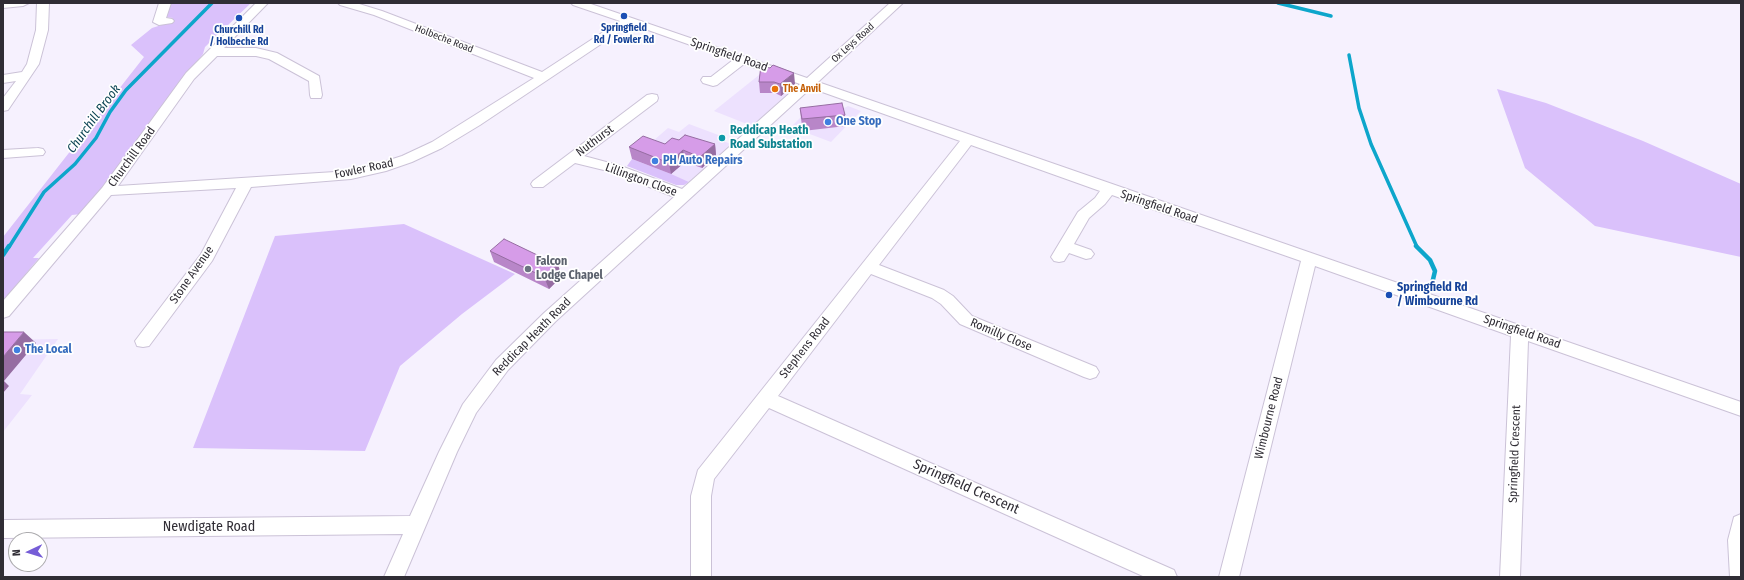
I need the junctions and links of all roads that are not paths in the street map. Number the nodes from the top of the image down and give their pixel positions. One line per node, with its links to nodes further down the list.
1 (23, 3): 8 (street)
2 (43, 3): 13 (street)
3 (165, 3): 9 (street)
4 (262, 3): 11 (street, Churchill Road)
5 (344, 3): 14 (street, Holbeche Road)
6 (577, 3): 10 (street, Springfield Road)
7 (897, 3): 17 (street, Ox Leys Road)
8 (3, 5)
9 (168, 21)
10 (628, 21): 12 (street, Springfield Road); 14 (street, Fowler Road)
11 (213, 52): 18 (street); 28 (street, Churchill Road)
12 (742, 59): 16 (street); 17 (street, Springfield Road)
13 (27, 75): 15 (street); 20 (street)
14 (543, 77): 25 (street, Fowler Road)
15 (3, 79)
16 (707, 80)
17 (809, 83): 21 (street, Springfield Road); 29 (street, Reddicap Heath Road)
18 (316, 95)
19 (652, 98): 24 (street, Nuthurst)
20 (3, 107)
21 (968, 140): 27 (street, Springfield Road); 32 (street, Stephens Road)
22 (38, 152): 23 (street)
23 (3, 154)
24 (573, 157): 26 (street, Nuthurst); 29 (street, Lillington Close)
25 (246, 183): 28 (street, Fowler Road); 35 (street, Stone Avenue)
26 (538, 184)
27 (1108, 189): 30 (street); 31 (street, Springfield Road)
28 (107, 191): 33 (street, Churchill Road)
29 (685, 196): 40 (street, Reddicap Heath Road)
30 (1086, 254)
31 (1309, 259): 34 (street, Springfield Road); 45 (street, Wimbourne Road)
32 (868, 266): 36 (street, Romilly Close); 37 (street, Stephens Road)
33 (3, 312)
34 (1520, 331): 38 (street, Springfield Road); 46 (street, Springfield Crescent)
35 (143, 342)
36 (1090, 372)
37 (765, 398): 43 (street, Stephens Road); 44 (street, Springfield Crescent)
38 (1741, 409)
39 (1741, 523): 47 (street)
40 (416, 525): 41 (street, Newdigate Road); 42 (street, Reddicap Heath Road)
41 (3, 529)
42 (394, 577)
43 (701, 577)
44 (1167, 577)
45 (1229, 577)
46 (1510, 577)
47 (1740, 577)

